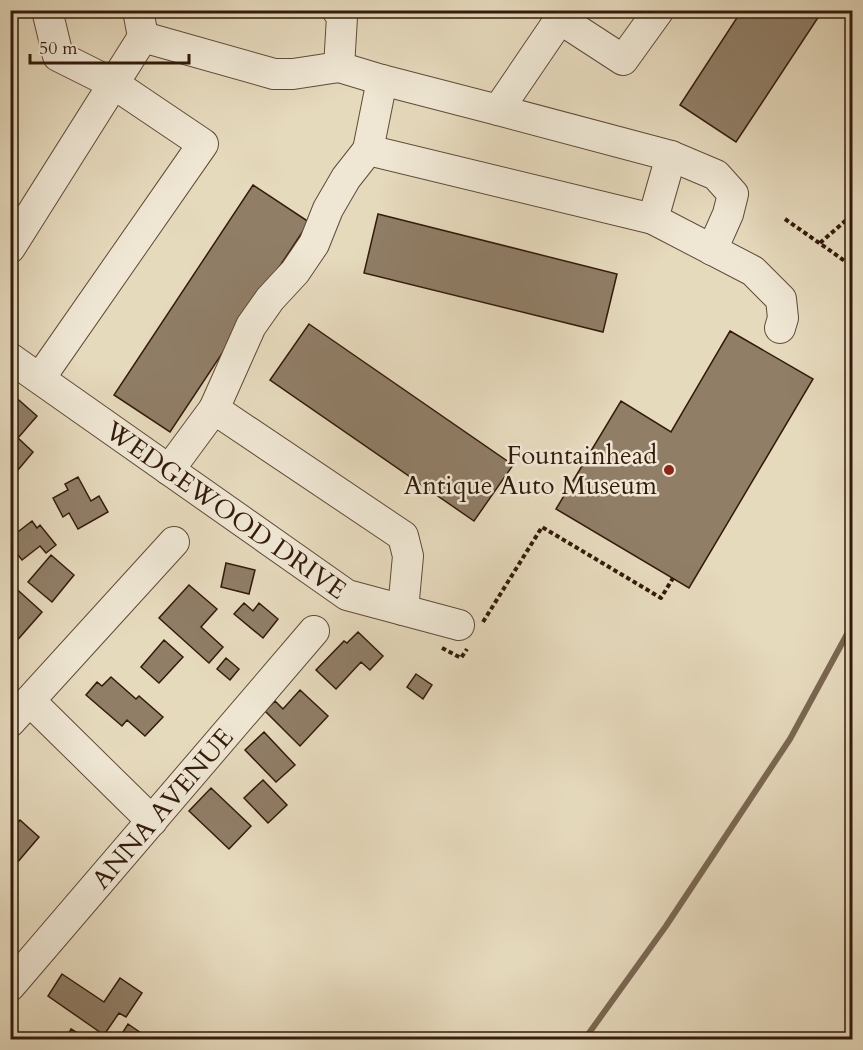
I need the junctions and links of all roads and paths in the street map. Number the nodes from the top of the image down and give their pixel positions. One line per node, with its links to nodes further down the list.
1 (47, 10): 8 (street)
2 (659, 10): 4 (street)
3 (342, 12): 6 (street)
4 (563, 15): 9 (street)
5 (141, 24): 6 (street); 8 (street)
6 (339, 67): 7 (street)
7 (382, 80): 9 (street); 10 (street)
8 (114, 84): 16 (street); 21 (street)
9 (498, 110): 11 (street)
10 (368, 150): 13 (street); 22 (street)
11 (671, 156): 13 (street); 17 (street)
12 (852, 214): 15 (path)
13 (653, 219): 17 (street)
14 (785, 219): 15 (path)
15 (820, 243): 18 (path)
16 (10, 248)
17 (712, 249): 19 (street)
18 (852, 266)
19 (780, 328)
20 (10, 358): 21 (street, WEDGEWOOD DRIVE)
21 (40, 378): 23 (street, WEDGEWOOD DRIVE)
22 (214, 409): 23 (street); 26 (street)
23 (169, 470): 26 (street, WEDGEWOOD DRIVE)
24 (174, 542): 29 (street)
25 (673, 578): 28 (path)
26 (403, 610): 28 (street, WEDGEWOOD DRIVE)
27 (314, 631): 30 (street, ANNA AVENUE)
28 (462, 635)
29 (20, 712): 30 (street)
30 (152, 821): 31 (street, ANNA AVENUE)
31 (10, 986)

